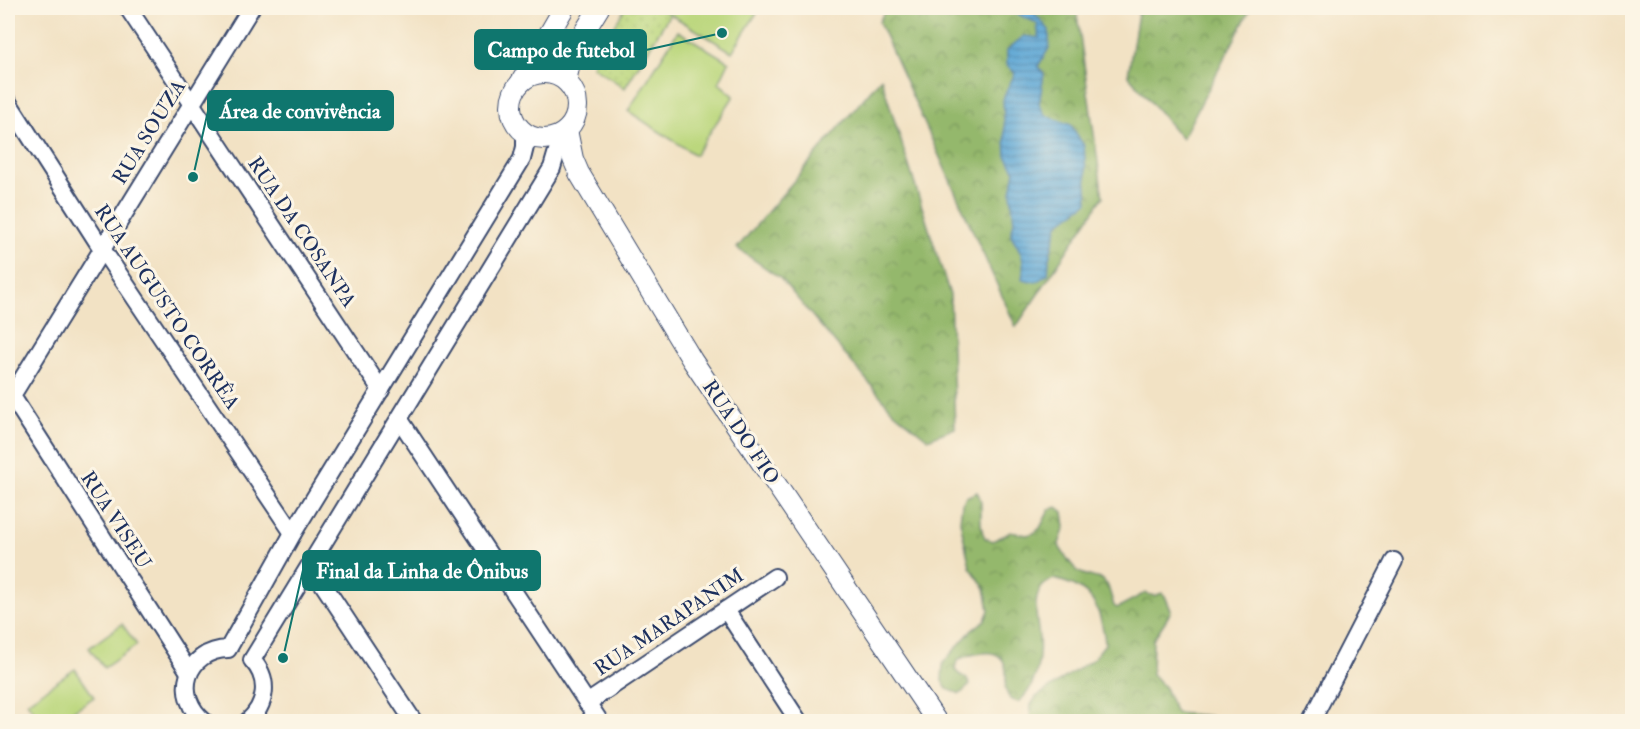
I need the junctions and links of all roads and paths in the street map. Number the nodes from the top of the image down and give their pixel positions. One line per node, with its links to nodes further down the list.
1 (128, 8): 8 (street, RUA DA COSANPA)
2 (251, 8): 8 (street, RUA SOUZA)
3 (564, 8): 6 (street)
4 (599, 8): 5 (street)
5 (566, 81): 6 (street); 9 (street)
6 (521, 82): 10 (street)
7 (8, 102): 11 (street, RUA AUGUSTO CORRÊA)
8 (192, 104): 11 (street, RUA SOUZA); 12 (street, RUA DA COSANPA)
9 (565, 132): 10 (street); 14 (street); 27 (street, RUA DO FIO)
10 (525, 133): 12 (street)
11 (102, 249): 13 (street, RUA SOUZA); 15 (street, RUA AUGUSTO CORRÊA)
12 (381, 390): 15 (street)
13 (9, 396): 20 (street, RUA VISEU)
14 (400, 420): 17 (street); 21 (street)
15 (293, 533): 20 (street)
16 (1394, 561): 28 (street)
17 (311, 566): 23 (street); 24 (street)
18 (774, 577): 19 (street, RUA MARAPANIM)
19 (726, 610): 21 (street, RUA MARAPANIM); 26 (street)
20 (189, 672): 22 (street)
21 (587, 703): 25 (street)
22 (197, 719)
23 (248, 722)
24 (414, 722)
25 (600, 722)
26 (799, 722)
27 (938, 722)
28 (1311, 722)

